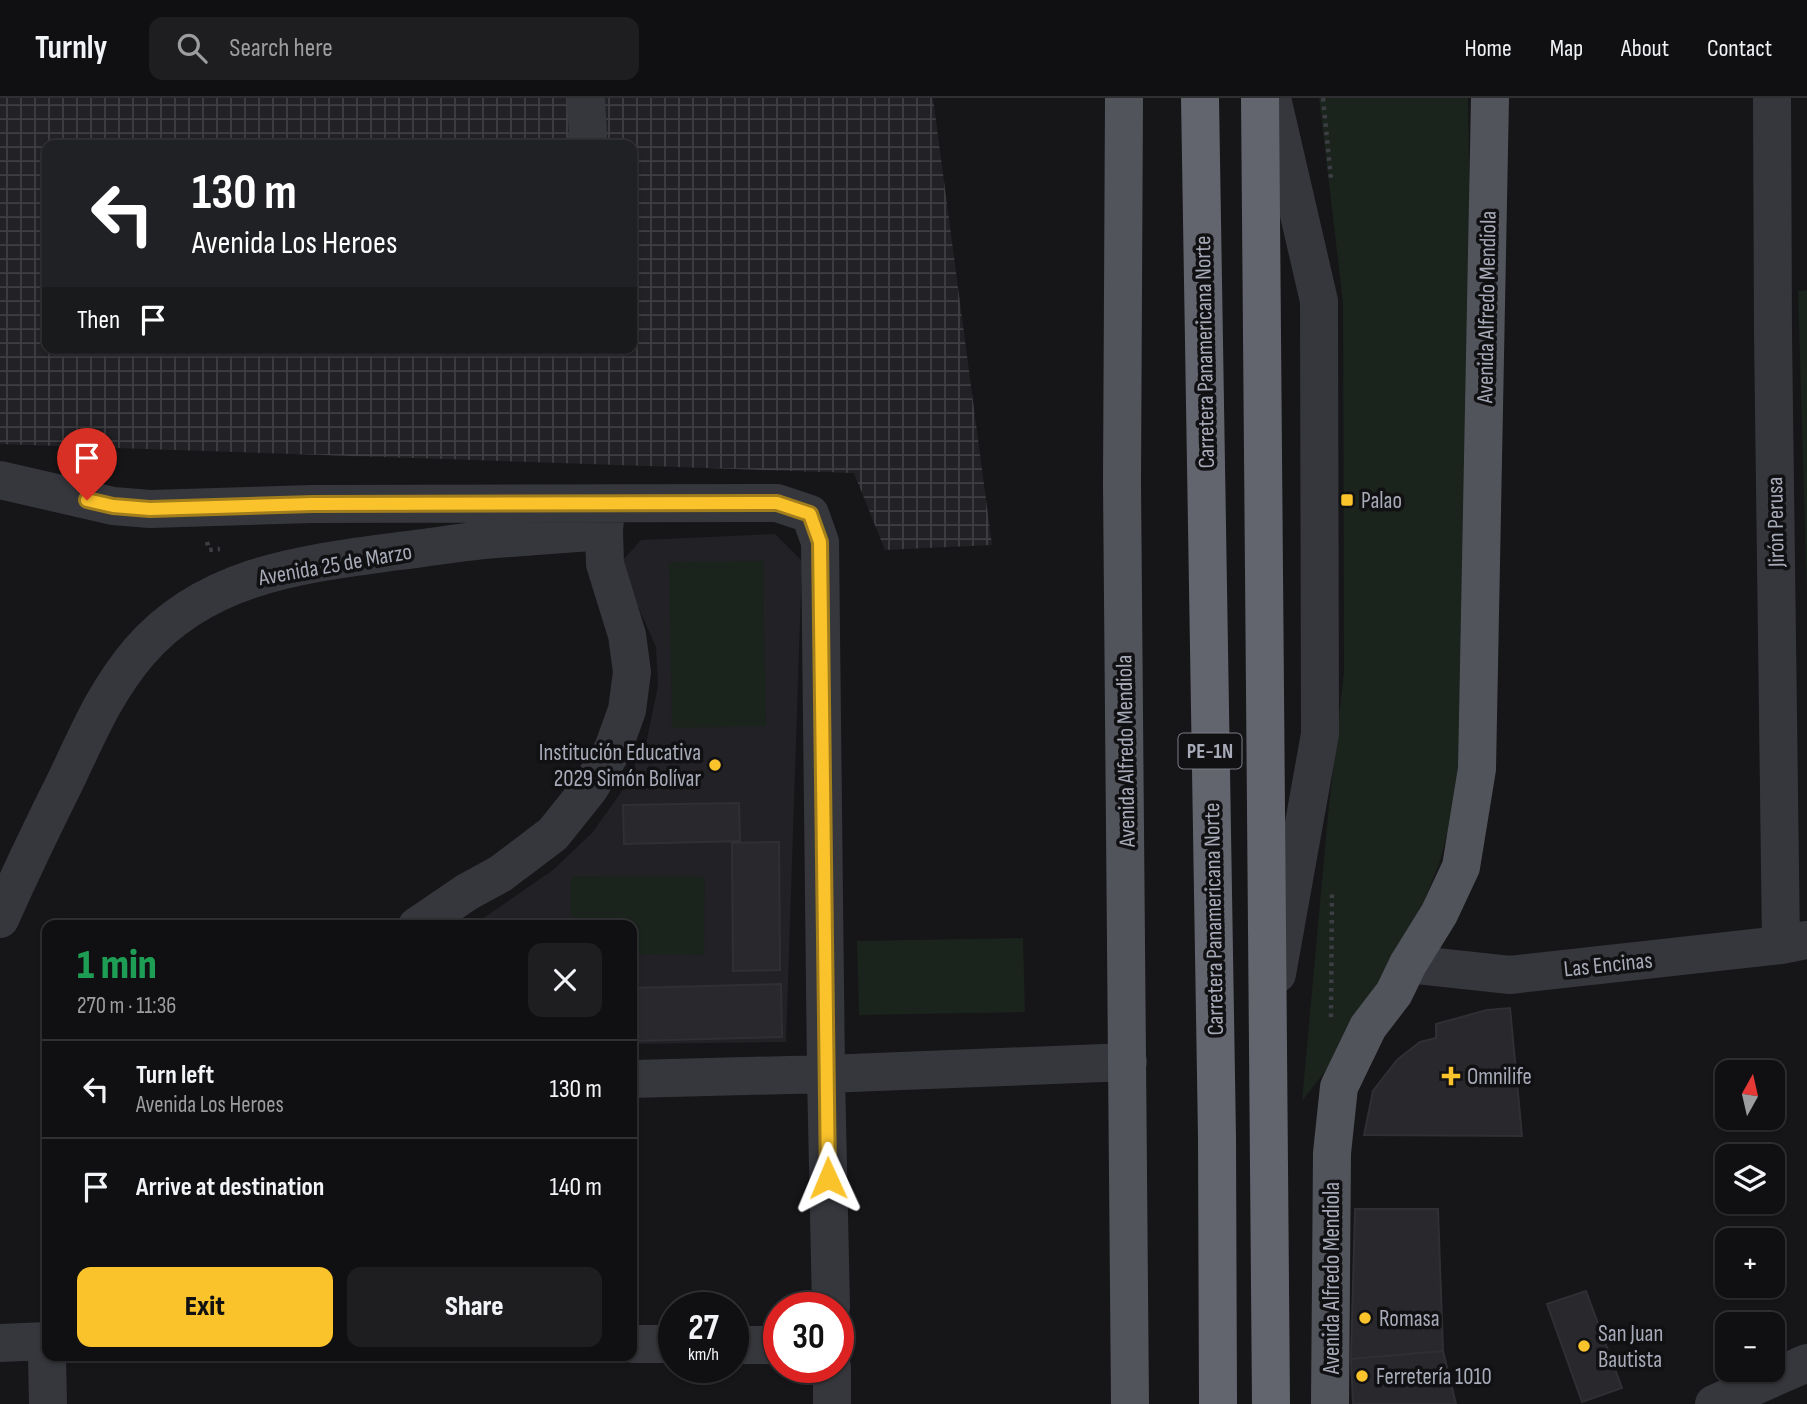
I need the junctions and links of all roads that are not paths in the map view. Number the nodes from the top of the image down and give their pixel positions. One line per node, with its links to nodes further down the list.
1 (586, 98): 8 (street)
2 (1124, 98): 16 (main road, Avenida Alfredo Mendiola)
3 (1200, 98): 30 (highway, Carretera Panamericana Norte / PE-1N)
4 (1260, 98): 15 (highway, PE-1N)
5 (1272, 98): 15 (street)
6 (1490, 98): 14 (main road, Avenida Alfredo Mendiola)
7 (1772, 98): 13 (street, Jirón Perusa)
8 (586, 140)
9 (0, 480): 10 (street)
10 (605, 517): 11 (street, Avenida 25 de Marzo); 12 (street); 17 (street)
11 (0, 919)
12 (425, 920)
13 (1794, 943): 14 (street, Las Encinas)
14 (1408, 964): 32 (main road, Avenida Alfredo Mendiola)
15 (1267, 1027): 31 (highway, PE-1N)
16 (1128, 1062): 17 (street); 29 (main road, Avenida Alfredo Mendiola)
17 (826, 1074): 18 (street); 19 (street)
18 (637, 1079)
19 (831, 1292)
20 (42, 1341): 21 (street)
21 (0, 1343)
22 (637, 1344): 23 (street)
23 (658, 1344)
24 (47, 1361): 27 (street)
25 (1807, 1363): 33 (street)
26 (832, 1383): 28 (street)
27 (48, 1404)
28 (832, 1404)
29 (1130, 1404)
30 (1218, 1404)
31 (1271, 1404)
32 (1330, 1404)
33 (1714, 1404)

